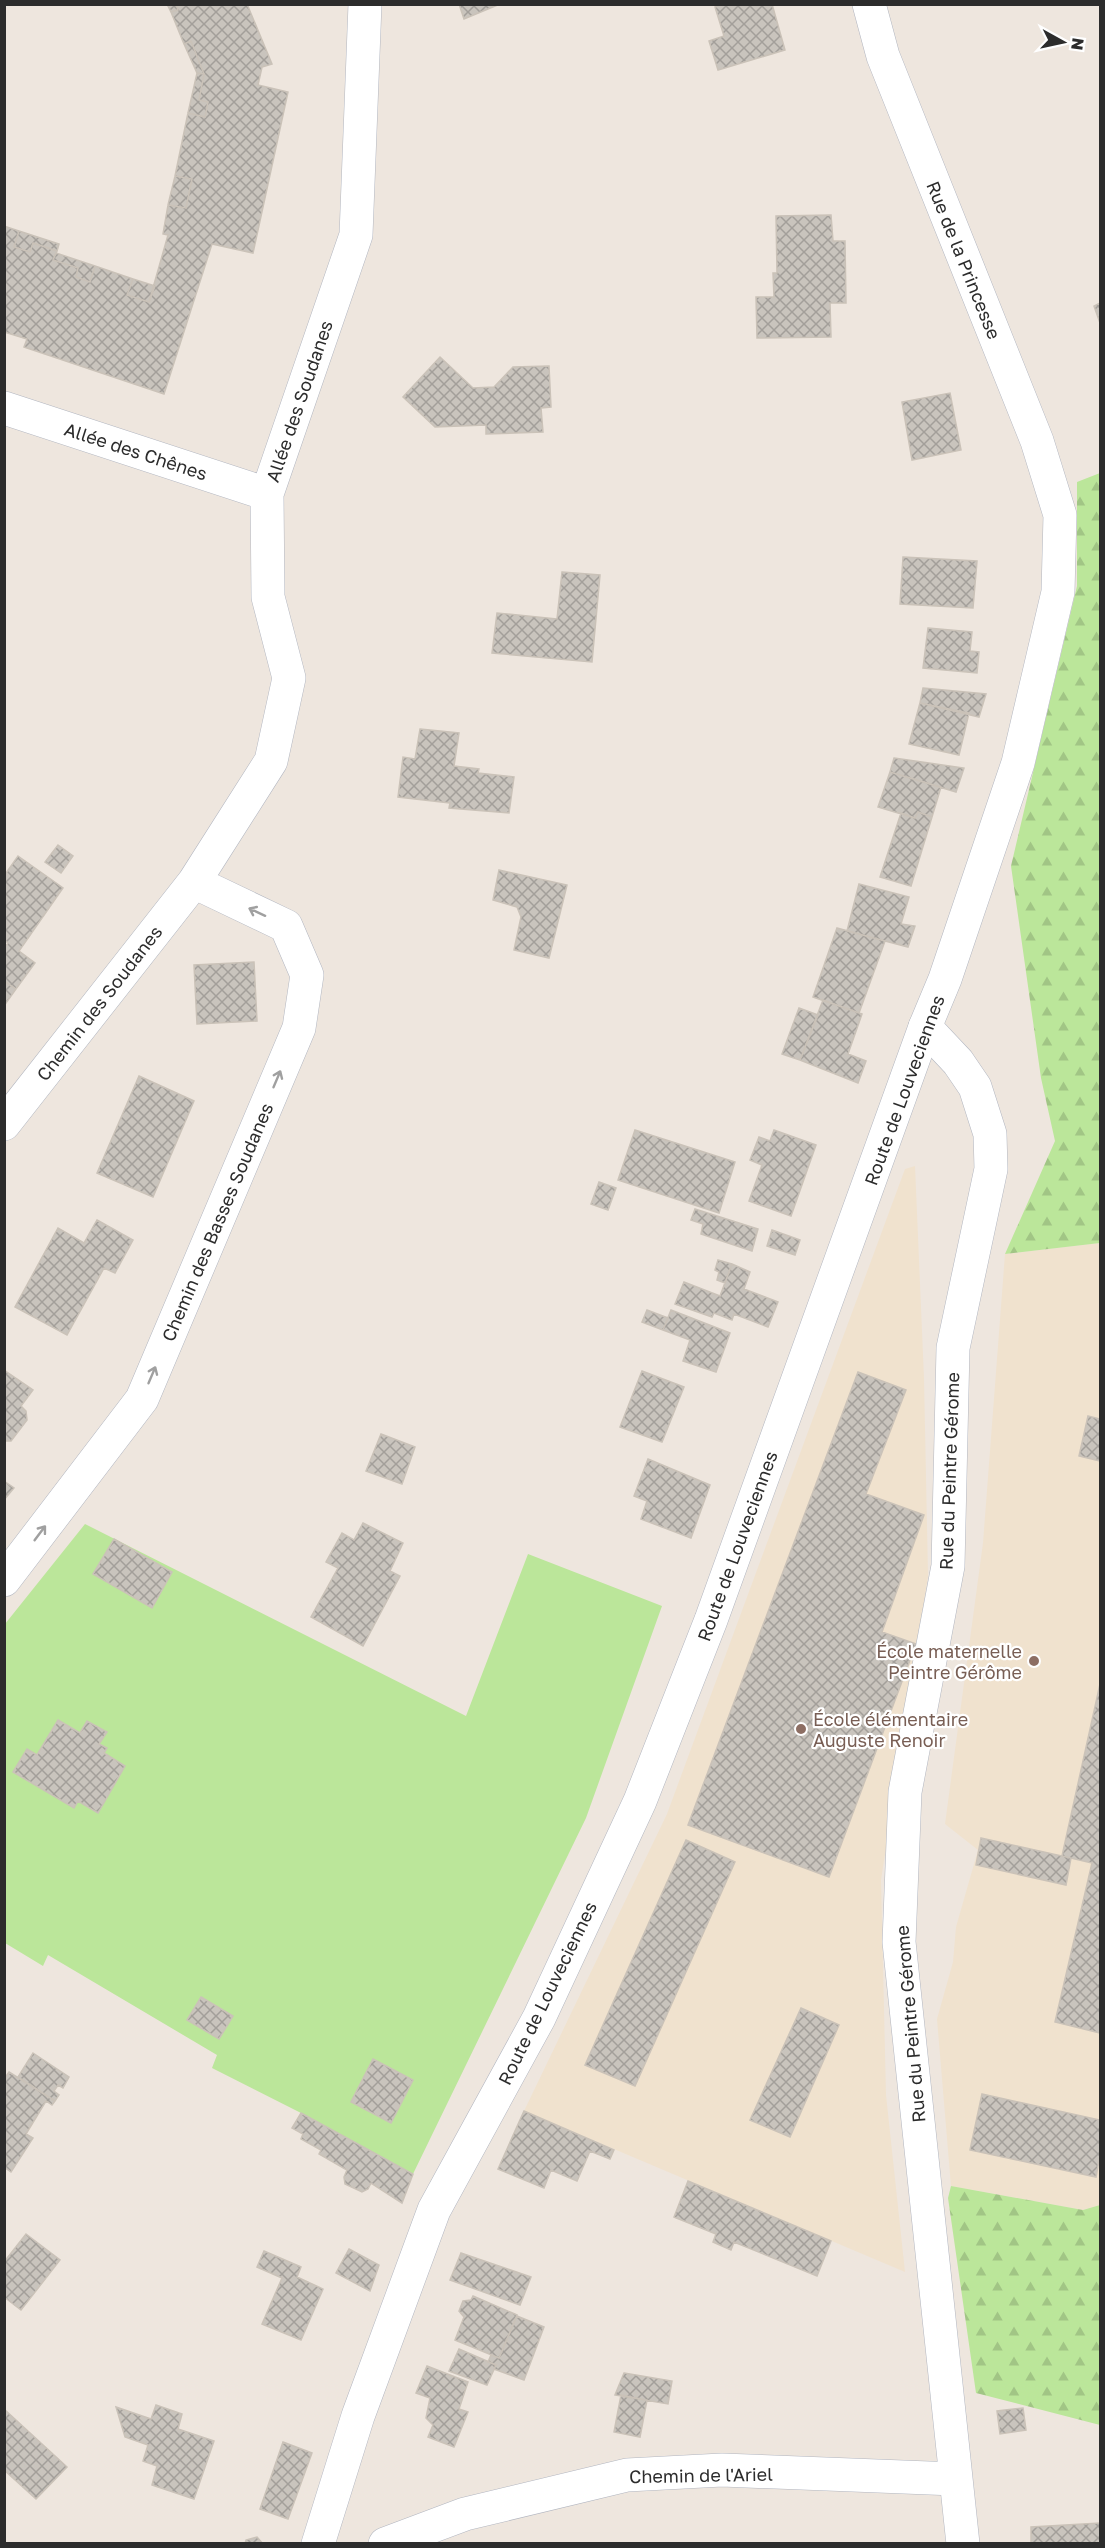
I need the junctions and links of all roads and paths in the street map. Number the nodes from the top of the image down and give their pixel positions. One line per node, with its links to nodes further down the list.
1 (365, 4): 4 (street, Allée des Soudanes)
2 (869, 4): 5 (street, Rue de la Princesse)
3 (4, 408): 4 (street, Allée des Chênes)
4 (267, 494): 6 (street, Allée des Soudanes)
5 (1060, 515): 7 (street, Route de Louveciennes)
6 (194, 882): 8 (street, Chemin des Soudanes); 9 (street, Chemin des Basses Soudanes, one-way to 6)
7 (925, 1027): 10 (street, Rue du Peintre Gérome); 11 (street, Route de Louveciennes)
8 (4, 1124)
9 (4, 1580)
10 (955, 2479): 12 (street, Chemin de l'Ariel); 13 (street, Rue du Peintre Gérome)
11 (318, 2544)
12 (385, 2544)
13 (963, 2544)

